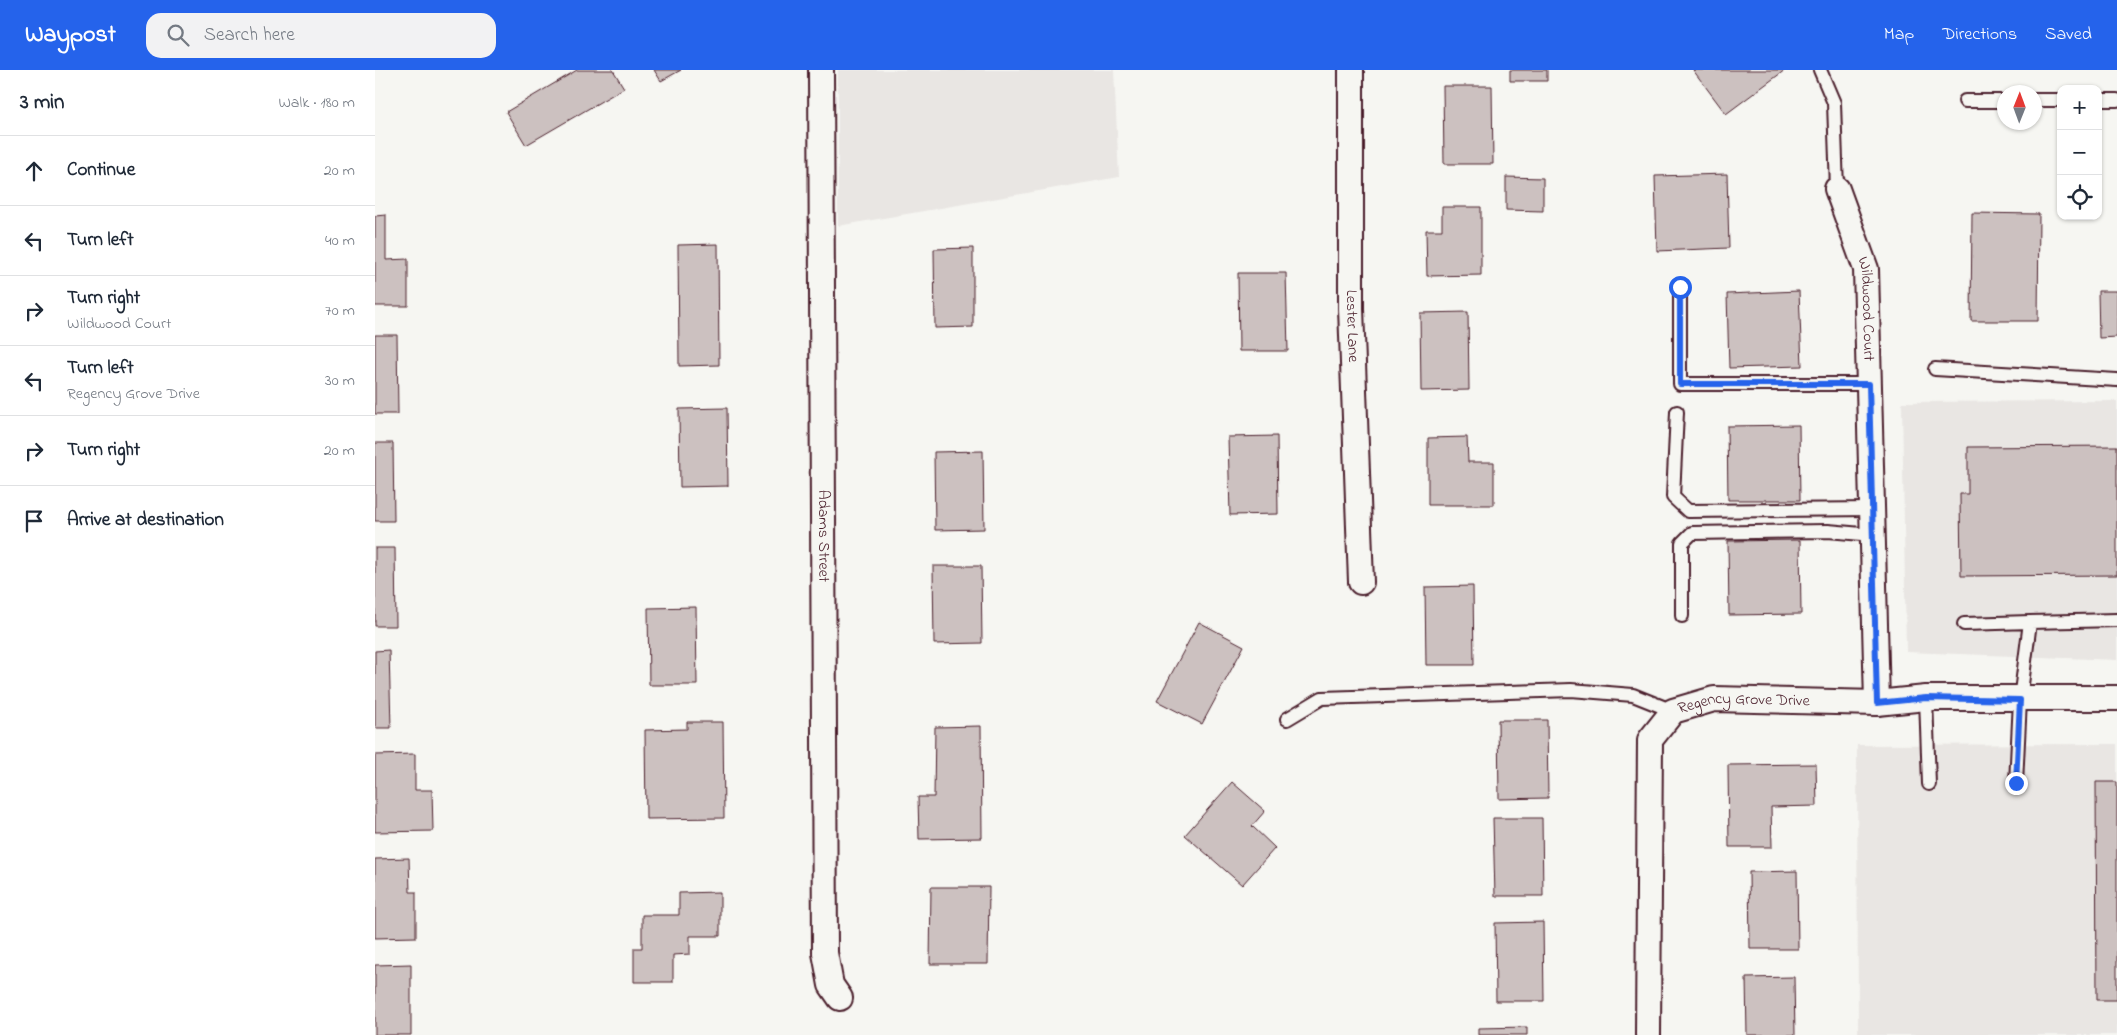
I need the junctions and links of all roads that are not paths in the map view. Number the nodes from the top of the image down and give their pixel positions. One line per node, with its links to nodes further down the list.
1 (821, 70): 31 (street, Adams Street)
2 (1351, 70): 18 (street, Lester Lane)
3 (1820, 70): 10 (lane)
4 (2042, 100): 5 (lane)
5 (2057, 100)
6 (2102, 100): 7 (lane)
7 (2117, 100)
8 (1965, 101): 9 (lane)
9 (1997, 101)
10 (1837, 189): 14 (street, Wildwood Court)
11 (1680, 287): 14 (lane)
12 (1935, 369): 13 (lane)
13 (2117, 380)
14 (1869, 384): 16 (street, Wildwood Court)
15 (1677, 412): 16 (lane)
16 (1873, 508): 17 (street, Wildwood Court)
17 (1873, 535): 19 (lane); 26 (street, Wildwood Court)
18 (1361, 582)
19 (1682, 616)
20 (2117, 620): 21 (lane)
21 (2030, 622): 22 (lane); 25 (lane)
22 (1964, 624)
23 (1926, 698): 25 (street, Regency Grove Drive); 26 (street, Regency Grove Drive); 30 (lane)
24 (2117, 698): 25 (street, Regency Grove Drive)
25 (2020, 700): 29 (lane)
26 (1877, 703): 27 (street, Regency Grove Drive)
27 (1673, 711): 28 (lane); 32 (street, Regency Grove Drive)
28 (1287, 719)
29 (2016, 783)
30 (1929, 784)
31 (840, 998)
32 (1648, 1035)

